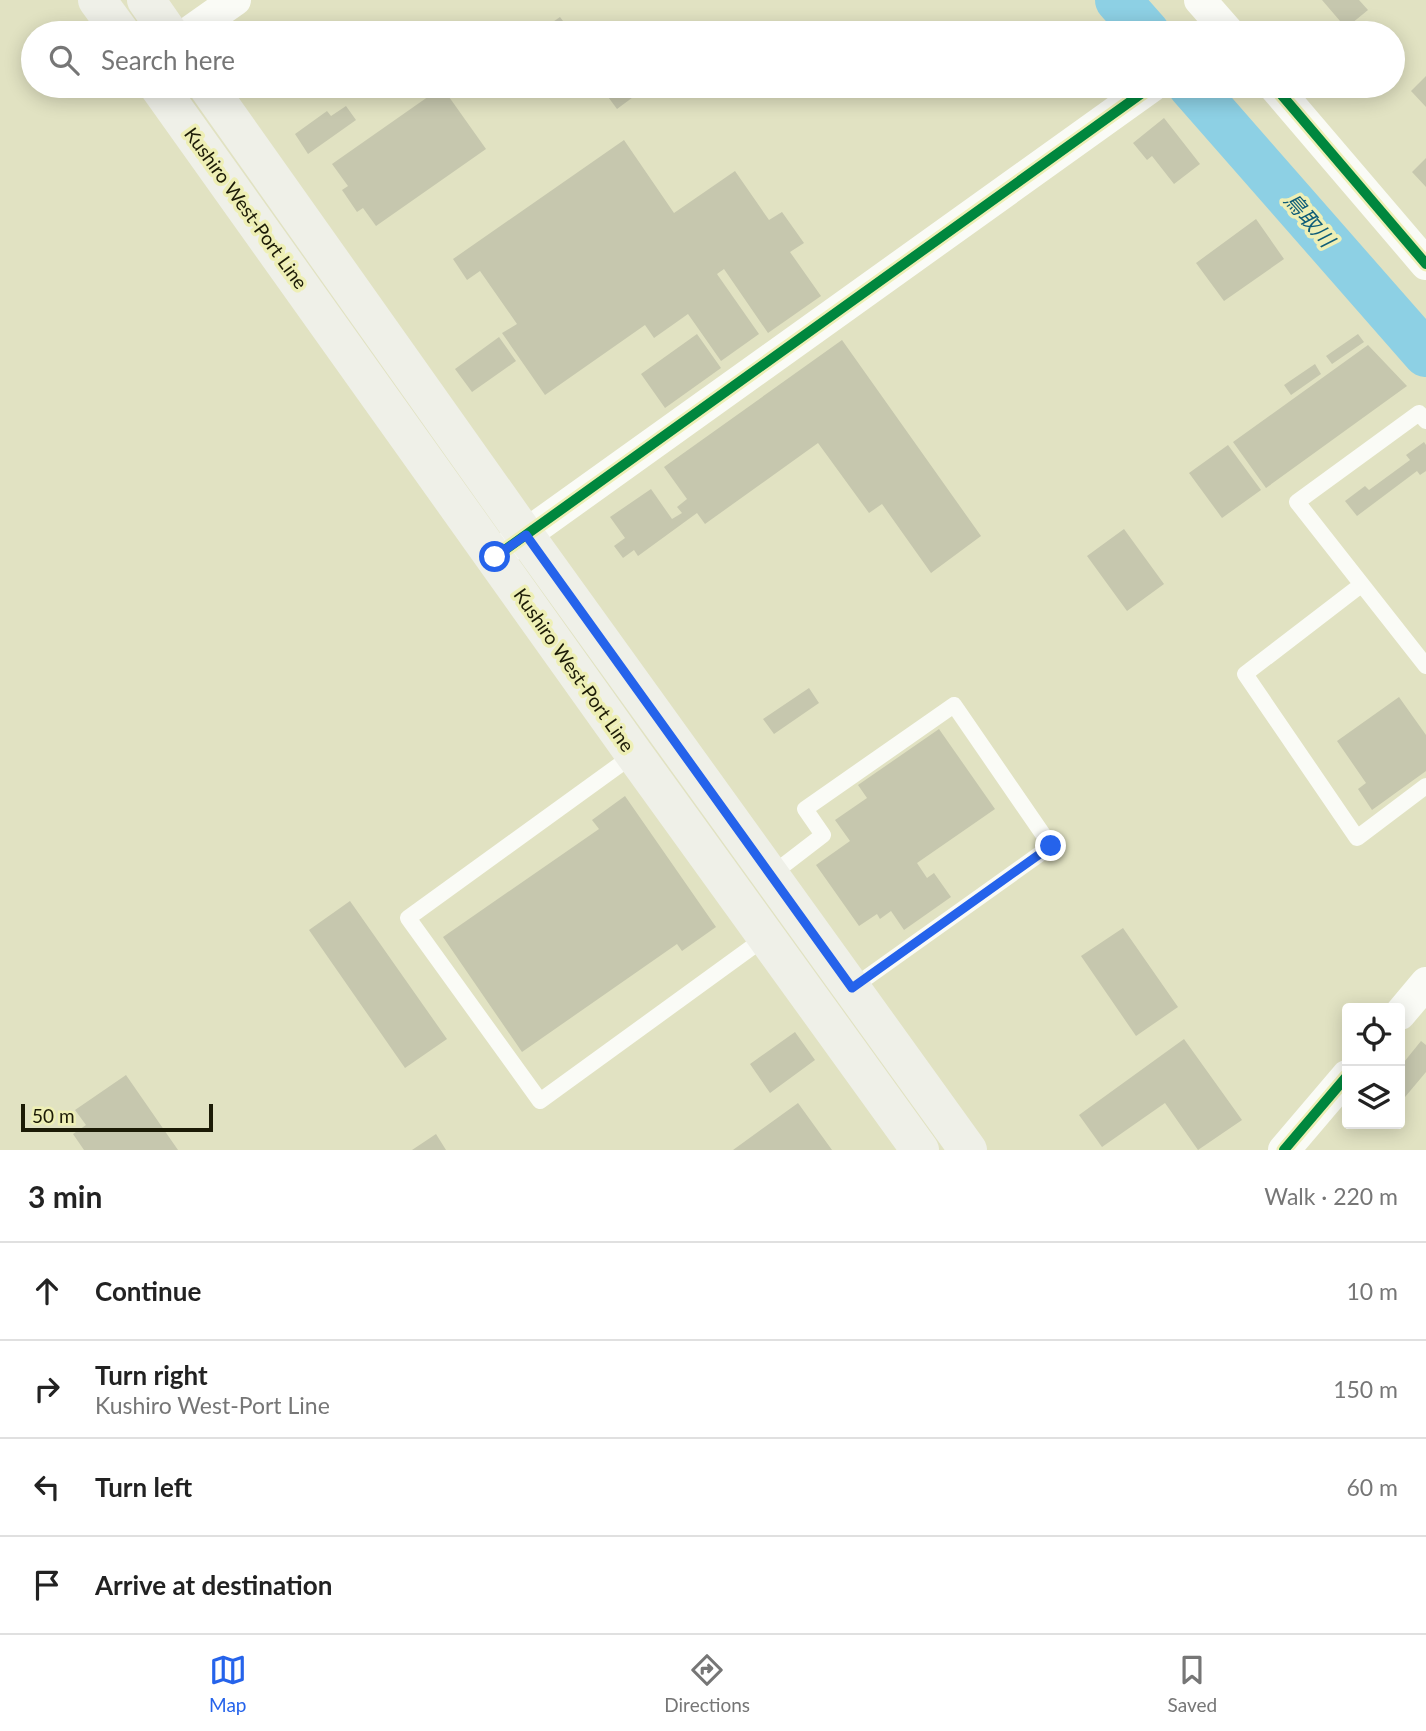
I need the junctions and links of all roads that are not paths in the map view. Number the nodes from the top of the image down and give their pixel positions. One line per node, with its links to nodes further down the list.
1 (97, 0): 5 (main road)
2 (146, 0): 6 (main road)
3 (235, 0): 7 (street)
4 (1200, 0): 8 (street)
5 (112, 21)
6 (161, 21)
7 (205, 21)
8 (1217, 21)
9 (167, 98): 16 (main road, Kushiro West-Port Line)
10 (216, 98): 15 (main road, Kushiro West-Port Line)
11 (1135, 98): 15 (street)
12 (1284, 98): 13 (street)
13 (1426, 264)
14 (1426, 421): 17 (lane)
15 (526, 535): 16 (street); 19 (main road, Kushiro West-Port Line)
16 (495, 557): 19 (main road, Kushiro West-Port Line)
17 (1361, 585): 18 (lane); 20 (lane)
18 (1426, 666)
19 (650, 742): 21 (main road, Kushiro West-Port Line); 22 (main road, Kushiro West-Port Line); 22 (lane)
20 (1426, 786)
21 (771, 875): 24 (main road, Kushiro West-Port Line); 24 (lane)
22 (766, 937): 27 (main road, Kushiro West-Port Line)
23 (1426, 983): 25 (street)
24 (852, 988): 28 (main road, Kushiro West-Port Line)
25 (1405, 1008)
26 (1342, 1082): 29 (street)
27 (920, 1150)
28 (968, 1150)
29 (1284, 1150)

